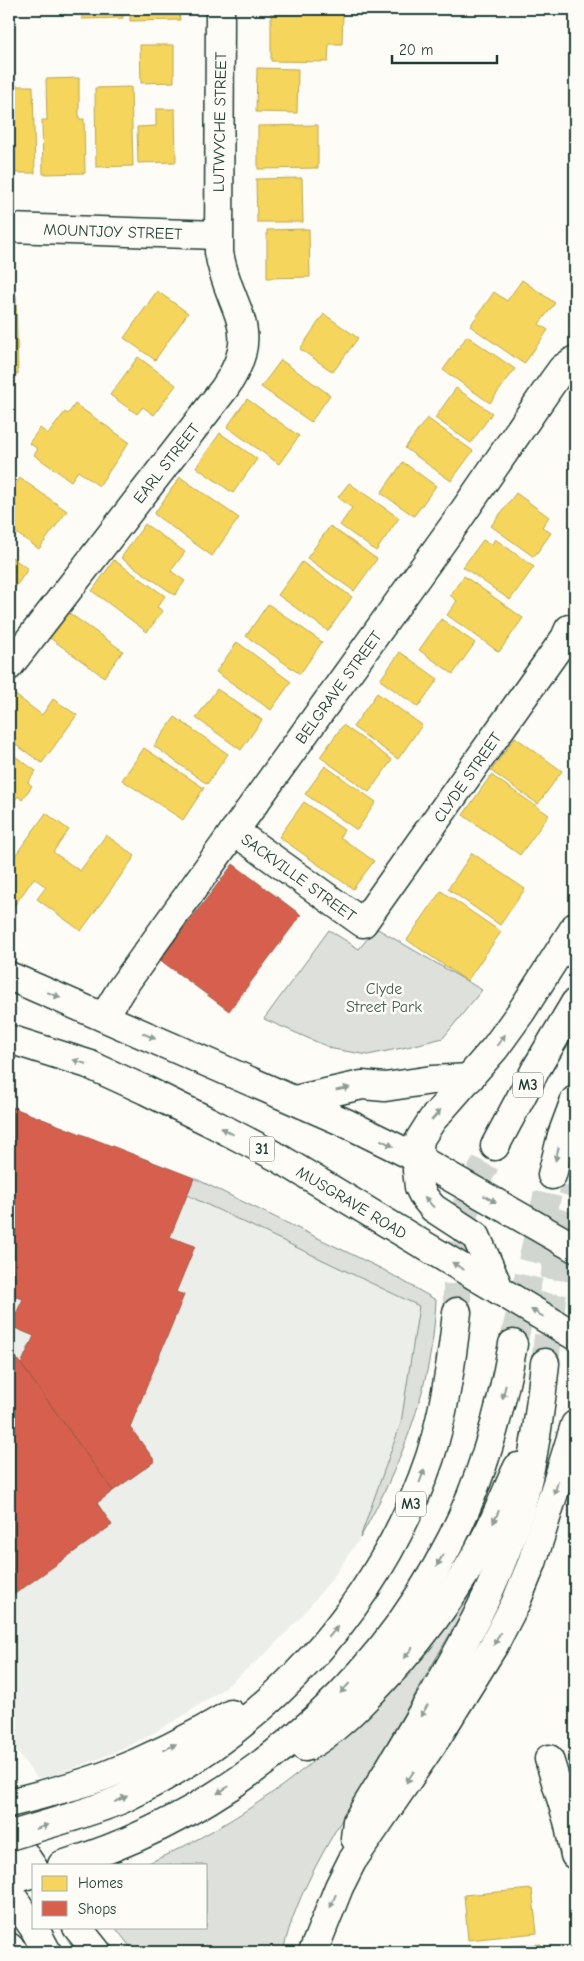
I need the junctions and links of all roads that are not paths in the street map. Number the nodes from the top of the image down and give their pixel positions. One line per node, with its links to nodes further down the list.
1 (220, 9): 3 (main road, LUTWYCHE STREET)
2 (9, 228): 3 (main road, MOUNTJOY STREET)
3 (218, 235): 6 (main road, EARL STREET)
4 (575, 360): 7 (main road, BELGRAVE STREET)
5 (569, 629): 8 (main road, CLYDE STREET)
6 (9, 666)
7 (234, 831): 8 (main road, SACKVILLE STREET); 12 (main road, BELGRAVE STREET)
8 (363, 923)
9 (575, 927): 14 (main road, one-way to 9)
10 (9, 976): 12 (main road, one-way to 12)
11 (569, 1013): 17 (main road, M3)
12 (104, 1017): 15 (main road, one-way to 15)
13 (9, 1039): 21 (main road, MUSGRAVE ROAD / 31, one-way to 13)
14 (470, 1078): 15 (main road, one-way to 14); 18 (main road, one-way to 14)
15 (295, 1100): 18 (main road, one-way to 18)
16 (575, 1100): 19 (main road, one-way to 19)
17 (495, 1146)
18 (417, 1158): 20 (main road, one-way to 20); 21 (main road, one-way to 18)
19 (552, 1175)
20 (575, 1248)
21 (500, 1291): 23 (main road, MUSGRAVE ROAD / 31, one-way to 21)
22 (457, 1312): 28 (main road, M3, one-way to 22)
23 (575, 1336)
24 (513, 1344): 30 (main road, one-way to 30)
25 (545, 1363): 26 (main road)
26 (538, 1425): 30 (main road, one-way to 30); 35 (main road, one-way to 35)
27 (575, 1425): 35 (main road, one-way to 35)
28 (303, 1670): 31 (main road, one-way to 28); 33 (main road, M3, one-way to 28, bridge)
29 (549, 1759): 34 (main road)
30 (264, 1763): 36 (main road, one-way to 36)
31 (9, 1803)
32 (9, 1832): 37 (main road)
33 (9, 1836)
34 (575, 1855)
35 (352, 1862): 48 (main road, one-way to 48)
36 (65, 1864)
37 (32, 1866)
38 (32, 1874): 39 (main road)
39 (9, 1880)
40 (9, 1892): 41 (main road)
41 (32, 1925)
42 (34, 1928): 46 (main road)
43 (79, 1928): 47 (main road)
44 (9, 1947): 45 (main road)
45 (14, 1952)
46 (47, 1952)
47 (97, 1952)
48 (313, 1952)

